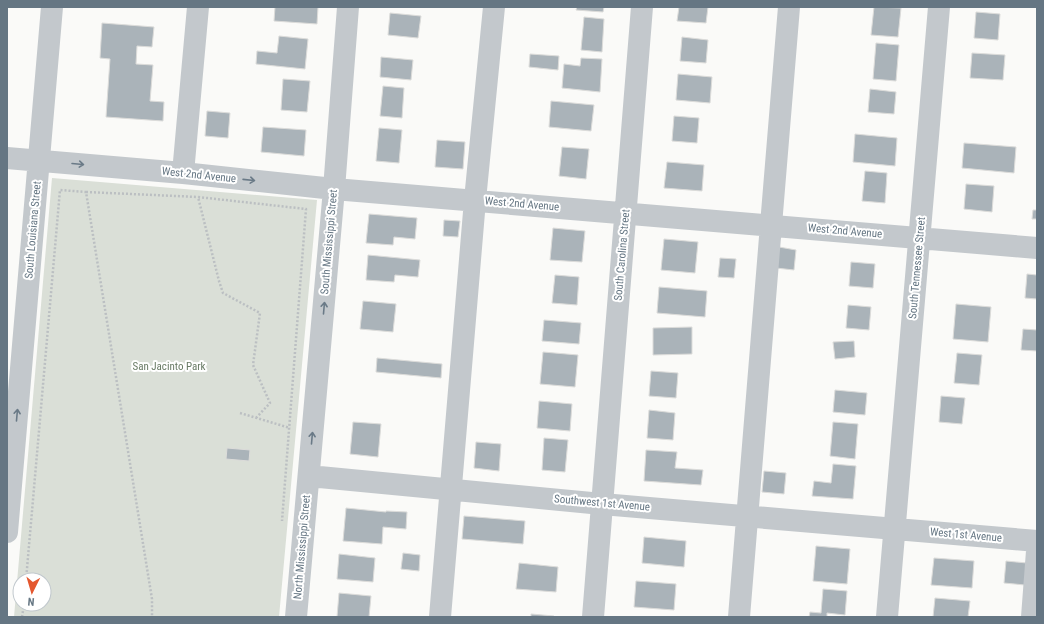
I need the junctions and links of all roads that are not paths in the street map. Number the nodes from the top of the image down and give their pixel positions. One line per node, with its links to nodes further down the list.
1 (52, 7): 9 (street, South Louisiana Street)
2 (198, 7): 10 (street)
3 (348, 7): 11 (street, South Mississippi Street)
4 (494, 7): 12 (street)
5 (642, 7): 13 (street, South Carolina Street)
6 (789, 7): 14 (street)
7 (939, 7): 15 (street, South Tennessee Street)
8 (7, 158): 9 (street, West 2nd Avenue)
9 (39, 161): 10 (street, West 2nd Avenue, one-way to 10); 17 (street, South Louisiana Street, one-way to 9)
10 (183, 173): 11 (street, West 2nd Avenue, one-way to 11)
11 (334, 189): 12 (street, West 2nd Avenue); 18 (street, South Mississippi Street, one-way to 11)
12 (475, 200): 13 (street, West 2nd Avenue); 19 (street)
13 (626, 213): 14 (street, West 2nd Avenue); 20 (street, South Carolina Street)
14 (771, 225): 15 (street, West 2nd Avenue); 21 (street)
15 (919, 238): 16 (street, West 2nd Avenue); 22 (street, South Tennessee Street)
16 (1037, 248)
17 (10, 453): 23 (street, South Louisiana Street)
18 (309, 476): 19 (street, Southwest 1st Avenue); 26 (street, North Mississippi Street)
19 (451, 490): 20 (street, Southwest 1st Avenue); 27 (street)
20 (602, 504): 21 (street, Southwest 1st Avenue); 28 (street, South Carolina Street)
21 (748, 516): 22 (street, Southwest 1st Avenue); 29 (street)
22 (894, 529): 24 (street, West 1st Avenue); 30 (street, South Tennessee Street)
23 (7, 532)
24 (1037, 541)
25 (1037, 551): 31 (street)
26 (296, 617)
27 (440, 617)
28 (592, 617)
29 (739, 617)
30 (887, 617)
31 (1032, 617)

